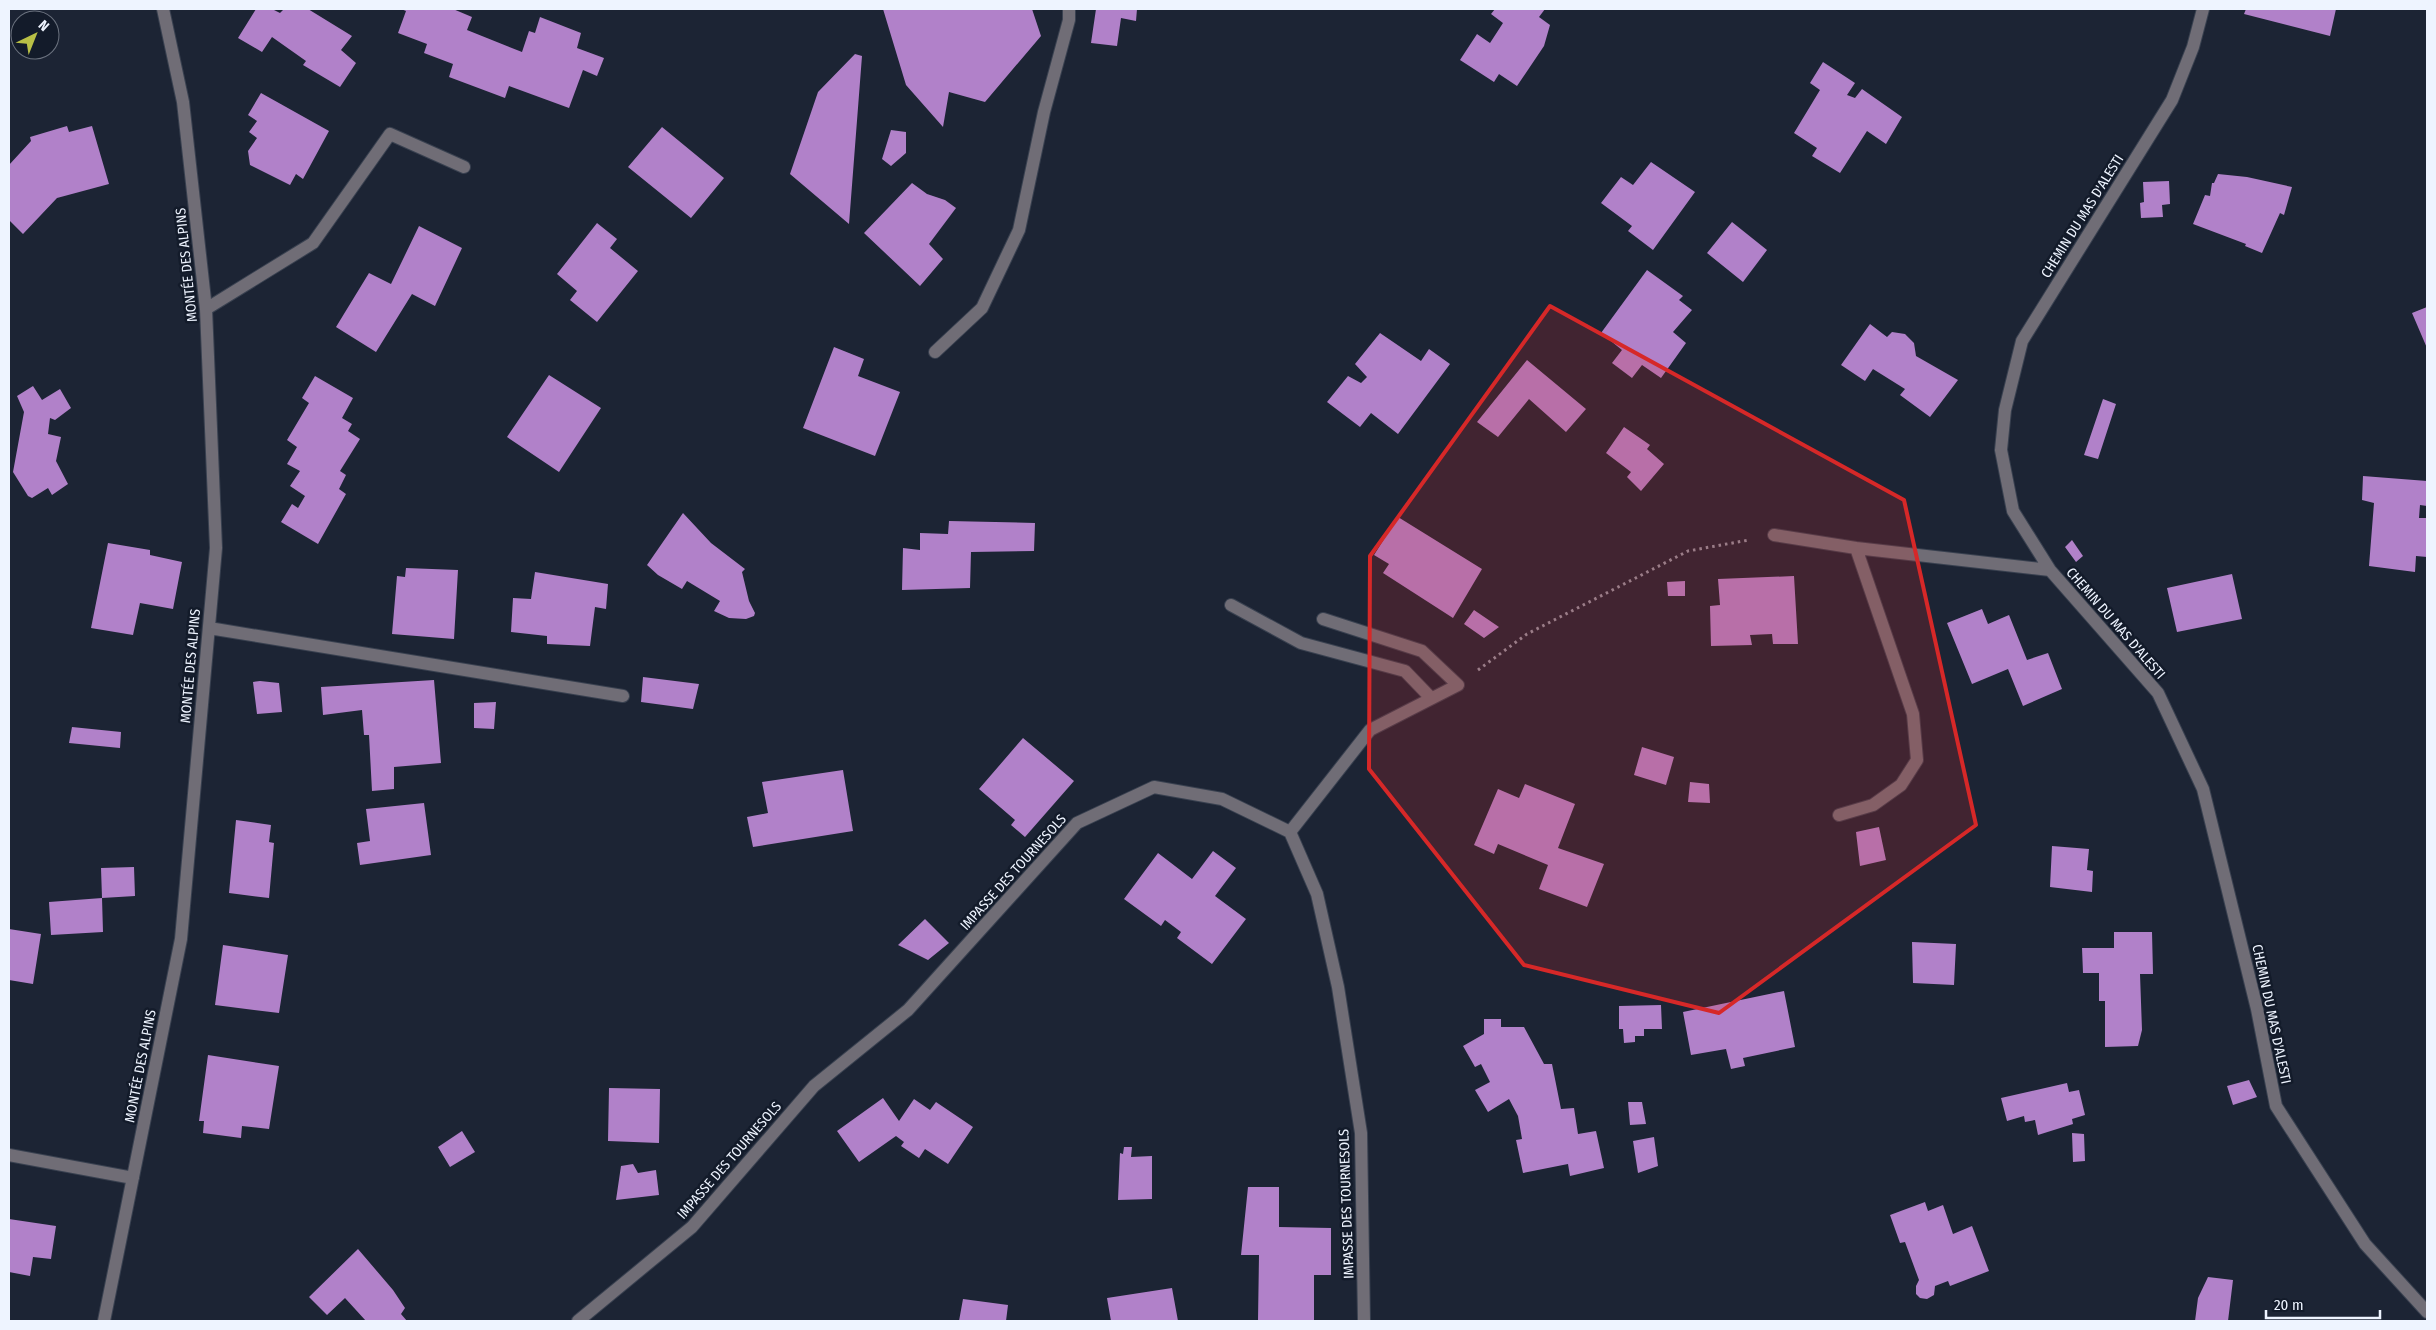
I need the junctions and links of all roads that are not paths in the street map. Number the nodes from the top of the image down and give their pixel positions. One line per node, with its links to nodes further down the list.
1 (163, 9): 5 (street, MONTÉE DES ALPINS)
2 (1069, 9): 6 (street)
3 (2203, 9): 9 (street, CHEMIN DU MAS D'ALESTI)
4 (464, 167): 5 (street)
5 (206, 309): 12 (street, MONTÉE DES ALPINS)
6 (935, 352)
7 (1774, 535): 8 (street)
8 (1856, 548): 9 (street); 15 (street)
9 (2050, 570): 19 (street, CHEMIN DU MAS D'ALESTI)
10 (1231, 605): 14 (street)
11 (1323, 619): 14 (street)
12 (209, 628): 13 (street); 18 (street, MONTÉE DES ALPINS)
13 (623, 696)
14 (1431, 698): 16 (street)
15 (1839, 816)
16 (1290, 832): 21 (street, IMPASSE DES TOURNESOLS); 22 (street, IMPASSE DES TOURNESOLS)
17 (9, 1155): 18 (street)
18 (133, 1178): 20 (street, MONTÉE DES ALPINS)
19 (2427, 1312)
20 (104, 1321)
21 (578, 1321)
22 (1364, 1321)

